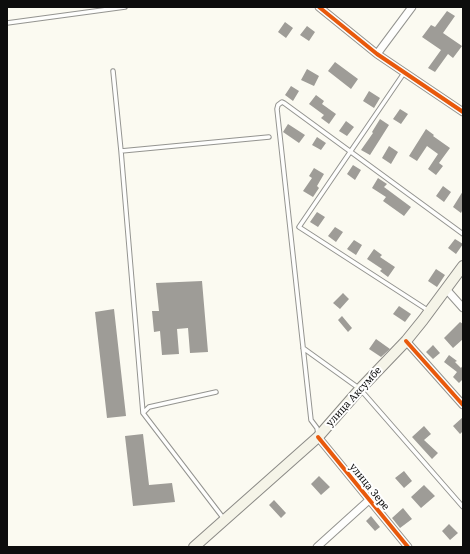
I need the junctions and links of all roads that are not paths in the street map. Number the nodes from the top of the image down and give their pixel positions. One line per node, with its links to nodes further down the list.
1 (126, 7): 4 (lane)
2 (319, 7): 5 (street)
3 (412, 7): 5 (street)
4 (7, 23)
5 (377, 54): 7 (street)
6 (112, 71): 10 (lane)
7 (404, 73): 8 (street); 11 (lane)
8 (462, 109)
9 (269, 137): 10 (lane)
10 (121, 151): 24 (lane)
11 (350, 152): 12 (lane); 13 (lane); 14 (lane)
12 (299, 227): 13 (lane); 18 (lane)
13 (290, 228): 20 (lane)
14 (463, 234)
15 (463, 266): 16 (main road, улица Аксумбе)
16 (446, 289): 17 (street); 18 (main road, улица Аксумбе)
17 (463, 308)
18 (430, 311): 19 (main road, улица Аксумбе)
19 (406, 341): 21 (main road, улица Аксумбе); 23 (street)
20 (303, 348): 21 (lane); 25 (lane)
21 (360, 389): 25 (main road, улица Аксумбе); 27 (lane)
22 (216, 392): 24 (lane)
23 (463, 405)
24 (143, 413): 28 (lane)
25 (318, 438): 26 (street, улица Зере); 28 (main road, улица Аксумбе)
26 (369, 500): 30 (street); 31 (street, улица Зере)
27 (463, 508)
28 (224, 520): 29 (main road, улица Аксумбе)
29 (194, 547)
30 (317, 547)
31 (408, 547)

